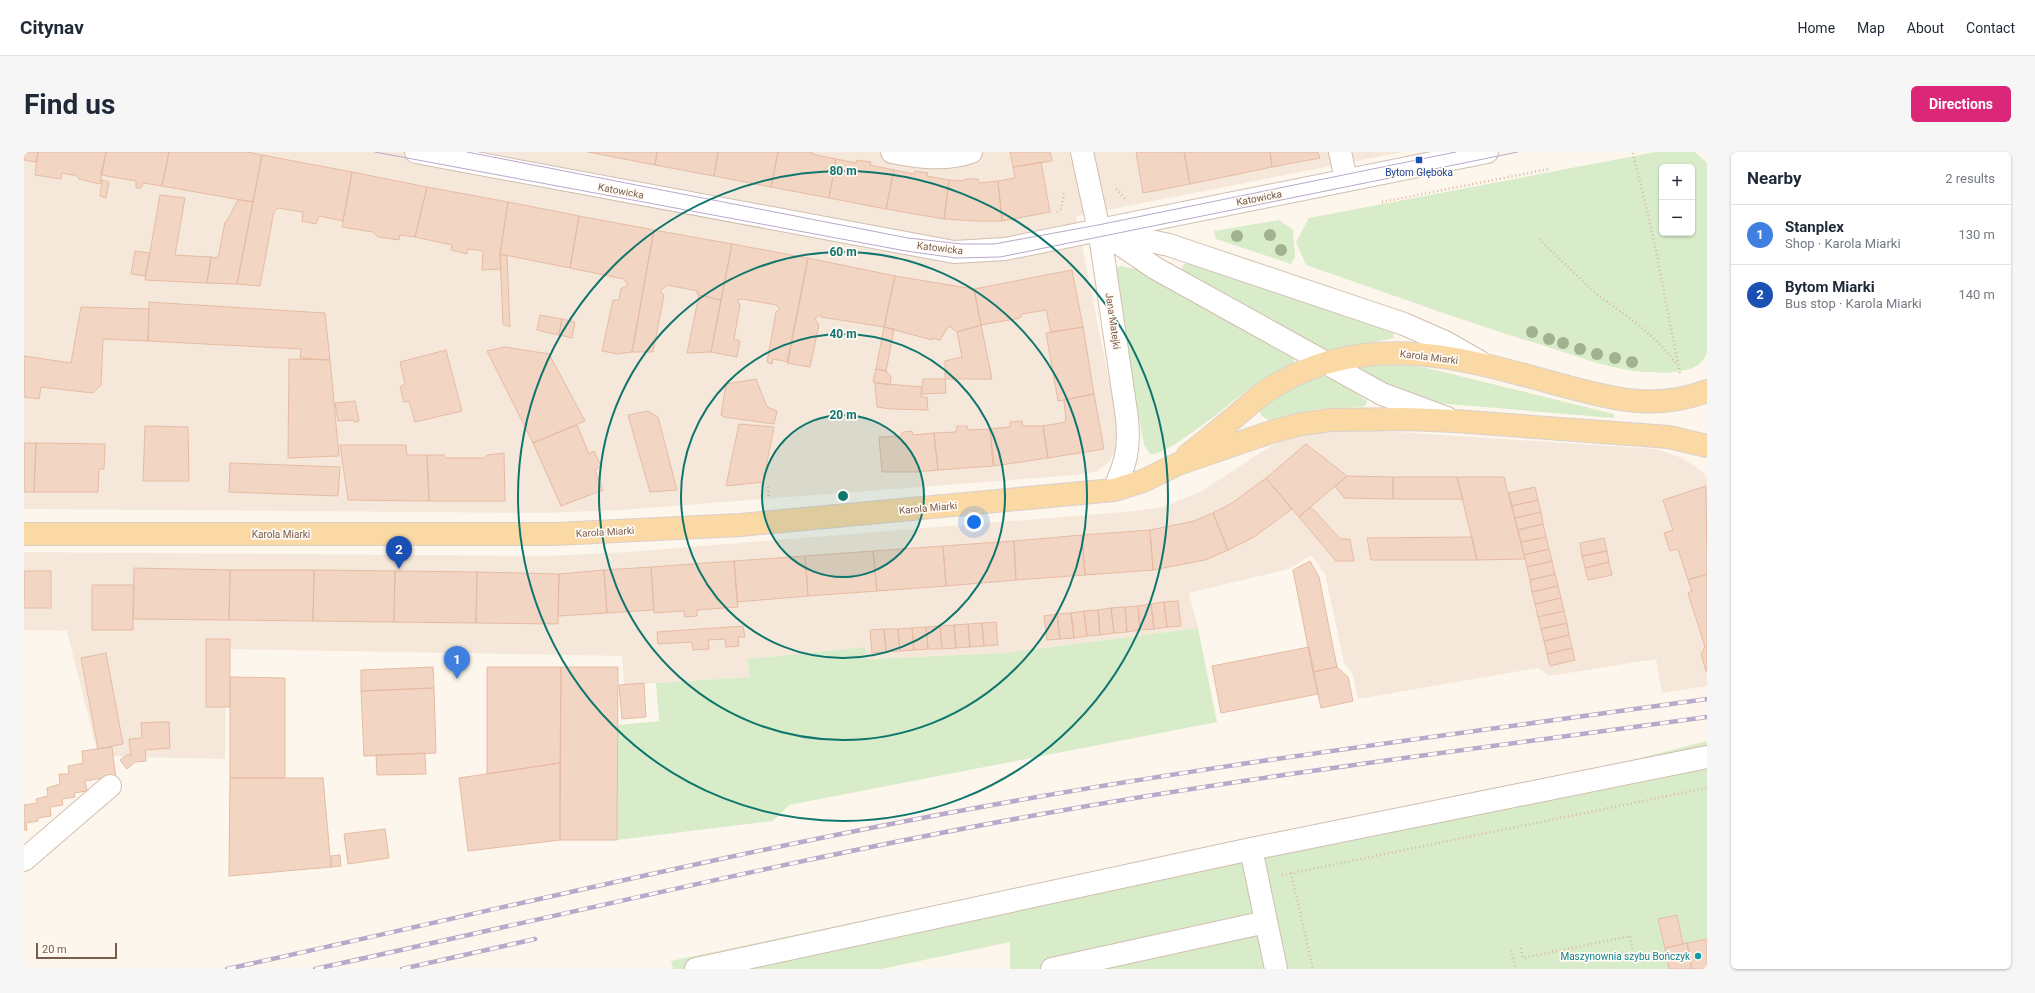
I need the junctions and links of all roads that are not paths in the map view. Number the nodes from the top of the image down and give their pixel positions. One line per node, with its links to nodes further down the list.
1 (416, 152): 8 (street, Katowicka)
2 (892, 152): 3 (street)
3 (971, 152)
4 (1082, 152): 8 (street, Jana Matejki)
5 (1340, 152): 7 (street)
6 (1487, 152): 7 (street, Katowicka)
7 (1346, 180): 8 (street, Katowicka)
8 (1099, 230): 9 (street); 10 (street); 15 (street, Jana Matejki)
9 (1323, 362): 10 (main road, Karola Miarki); 12 (street); 14 (main road, Karola Miarki)
10 (1485, 365): 11 (main road, Karola Miarki)
11 (1707, 391)
12 (1455, 420): 13 (main road, Karola Miarki); 14 (main road, Karola Miarki)
13 (1707, 446)
14 (1178, 464): 15 (main road, Karola Miarki)
15 (1114, 490): 16 (main road, Karola Miarki)
16 (24, 534)
17 (1707, 756): 19 (street)
18 (110, 786): 20 (street)
19 (1251, 849): 21 (street); 22 (street)
20 (24, 860)
21 (1266, 922): 23 (street); 24 (street)
22 (696, 969)
23 (1052, 969)
24 (1276, 969)

